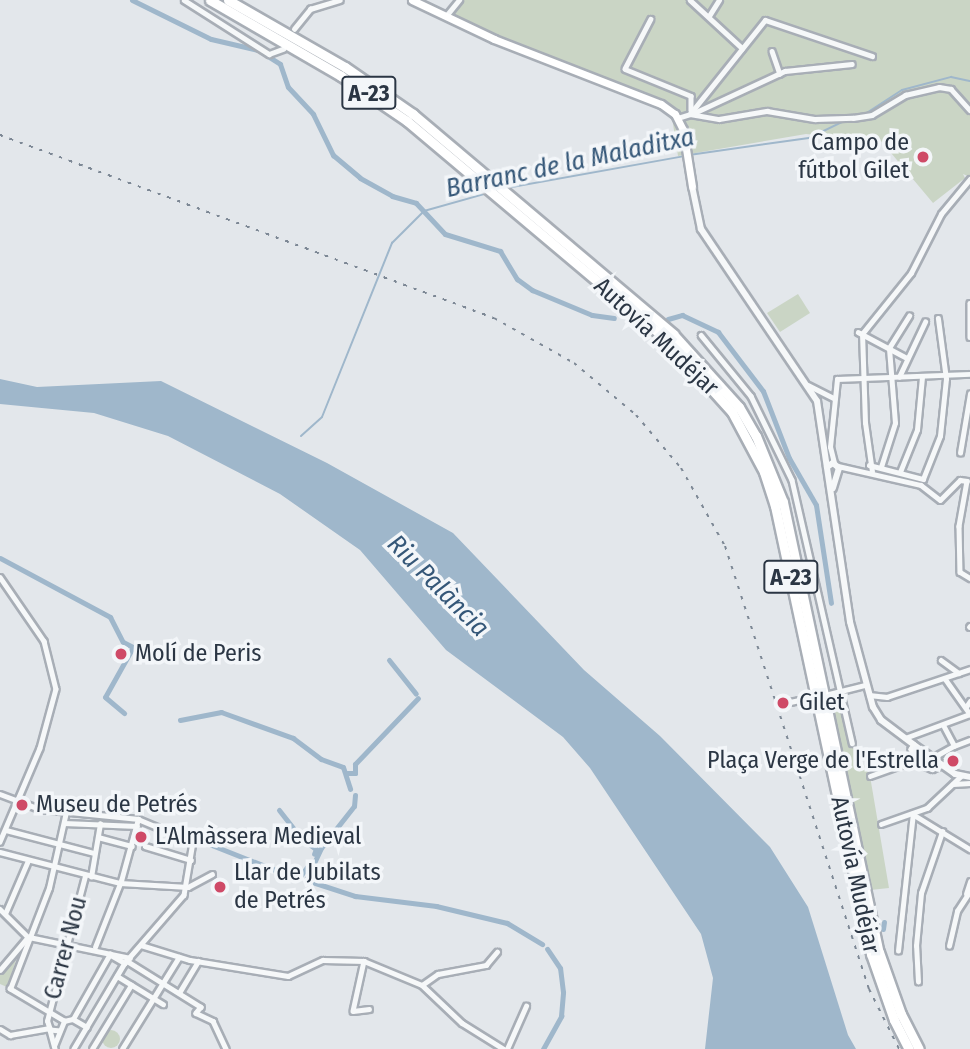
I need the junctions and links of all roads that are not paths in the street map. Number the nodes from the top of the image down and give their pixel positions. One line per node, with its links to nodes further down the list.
1 (184, 0): 16 (street)
2 (210, 0): 25 (highway, Autovía Mudéjar / A-23)
3 (228, 0): 13 (highway, Autovía Mudéjar / A-23)
4 (235, 0): 13 (highway)
5 (340, 0): 14 (street)
6 (412, 0): 11 (main road)
7 (459, 0): 11 (street)
8 (719, 0): 10 (street)
9 (693, 1): 10 (street)
10 (709, 16): 15 (street)
11 (445, 17): 23 (main road)
12 (652, 19): 22 (street)
13 (274, 26): 25 (highway, Autovía Mudéjar / A-23)
14 (294, 29)
15 (742, 48): 18 (street); 22 (street)
16 (282, 49)
17 (772, 51): 20 (street)
18 (872, 56)
19 (852, 64): 20 (street)
20 (780, 74): 22 (street)
21 (970, 110): 22 (street)
22 (690, 114): 23 (street)
23 (677, 119): 26 (main road)
24 (970, 179): 31 (street)
25 (489, 184): 152 (highway, Autovía Mudéjar / A-23); 153 (highway, Autovía Mudéjar / A-23)
26 (692, 186): 42 (street)
27 (970, 303): 33 (street)
28 (909, 316): 34 (street)
29 (938, 319): 37 (street)
30 (925, 322): 35 (street)
31 (860, 333): 34 (street); 41 (street)
32 (701, 335): 58 (street)
33 (970, 337)
34 (889, 348): 35 (street); 38 (street)
35 (907, 358): 39 (street)
36 (970, 374): 37 (street)
37 (945, 376): 40 (street); 50 (street)
38 (890, 377): 39 (street); 41 (street); 47 (street)
39 (899, 377): 40 (street)
40 (922, 377): 50 (street)
41 (863, 378): 44 (street); 46 (street)
42 (805, 384): 44 (street); 48 (street)
43 (970, 394): 45 (street)
44 (835, 400): 48 (street)
45 (960, 453)
46 (869, 465): 47 (street); 49 (street)
47 (881, 467): 50 (street)
48 (833, 468): 49 (street); 57 (street)
49 (872, 472): 52 (street)
50 (900, 472)
51 (0, 577): 81 (street)
52 (970, 578)
53 (941, 660): 55 (street)
54 (970, 669): 55 (street)
55 (960, 673): 56 (street)
56 (946, 680): 60 (street); 64 (street)
57 (866, 685): 58 (street); 60 (street)
58 (837, 692): 59 (street); 69 (street)
59 (829, 694)
60 (869, 695): 67 (street)
61 (809, 698): 63 (street)
62 (970, 701): 64 (street)
63 (790, 702)
64 (966, 707): 65 (street)
65 (970, 714): 66 (street)
66 (944, 727): 67 (street); 71 (street)
67 (904, 738): 70 (street)
68 (970, 740): 71 (street)
69 (852, 743)
70 (914, 745): 72 (street); 73 (street)
71 (954, 746): 72 (street)
72 (932, 758): 74 (street)
73 (917, 759): 74 (street); 75 (street)
74 (942, 765): 76 (street)
75 (870, 776)
76 (961, 776): 77 (street); 78 (street)
77 (970, 777)
78 (951, 783): 79 (street); 83 (street)
79 (970, 783)
80 (0, 794): 81 (street)
81 (18, 802): 82 (street); 89 (street)
82 (66, 813): 84 (street); 85 (street)
83 (913, 814): 87 (street); 90 (street); 118 (street)
84 (138, 819): 88 (street); 99 (street)
85 (64, 823): 86 (street); 93 (street)
86 (100, 824): 88 (street); 91 (street, Carrer Nou)
87 (881, 824)
88 (136, 826): 94 (street)
89 (6, 830): 92 (street); 93 (street)
90 (942, 832): 96 (street); 129 (street)
91 (97, 837): 94 (street); 98 (street, Carrer Nou)
92 (1, 838)
93 (59, 844): 98 (street); 101 (street)
94 (132, 846): 105 (street)
95 (145, 846): 99 (street)
96 (970, 849)
97 (0, 852): 100 (street)
98 (94, 853): 103 (street, Carrer Nou)
99 (191, 860): 106 (street)
100 (27, 863): 101 (street); 109 (street)
101 (55, 867): 103 (street); 110 (street)
102 (212, 874): 106 (street)
103 (88, 876): 105 (street); 113 (street, Carrer Nou)
104 (970, 882): 107 (street)
105 (120, 883): 106 (street); 115 (street)
106 (188, 887): 111 (street)
107 (968, 893): 114 (street)
108 (0, 909): 109 (street)
109 (5, 914): 110 (street)
110 (28, 937): 113 (street); 117 (street); 120 (street)
111 (147, 940): 112 (street); 116 (street)
112 (141, 945): 116 (street); 123 (street)
113 (65, 946): 115 (street); 137 (street, Carrer Nou)
114 (949, 946)
115 (95, 947): 121 (street)
116 (148, 948): 122 (street)
117 (15, 949): 120 (street); 126 (street)
118 (898, 951)
119 (498, 952): 131 (street)
120 (23, 954): 137 (street)
121 (110, 954): 123 (street); 139 (street)
122 (179, 957): 124 (street); 128 (street)
123 (127, 961): 127 (street); 128 (street)
124 (198, 961): 125 (street); 132 (street)
125 (364, 961): 131 (street); 136 (street)
126 (0, 970)
127 (117, 976): 130 (street); 142 (street)
128 (163, 982): 132 (street); 133 (street)
129 (918, 982)
130 (131, 985): 133 (street); 148 (street)
131 (422, 985): 151 (street)
132 (179, 993): 150 (street)
133 (153, 998): 134 (street); 149 (street)
134 (163, 1004)
135 (526, 1006): 151 (street)
136 (369, 1009)
137 (49, 1010): 138 (street); 140 (street, Carrer Nou)
138 (57, 1015): 140 (street); 141 (street)
139 (73, 1019): 141 (street); 142 (street)
140 (47, 1021): 144 (street)
141 (64, 1021): 145 (street)
142 (87, 1027): 147 (street)
143 (0, 1029): 144 (street)
144 (49, 1029): 145 (street); 146 (street)
145 (60, 1031): 146 (street)
146 (55, 1047)
147 (74, 1049)
148 (92, 1049)
149 (122, 1049)
150 (226, 1049)
151 (506, 1049)
152 (909, 1049)
153 (919, 1049)

